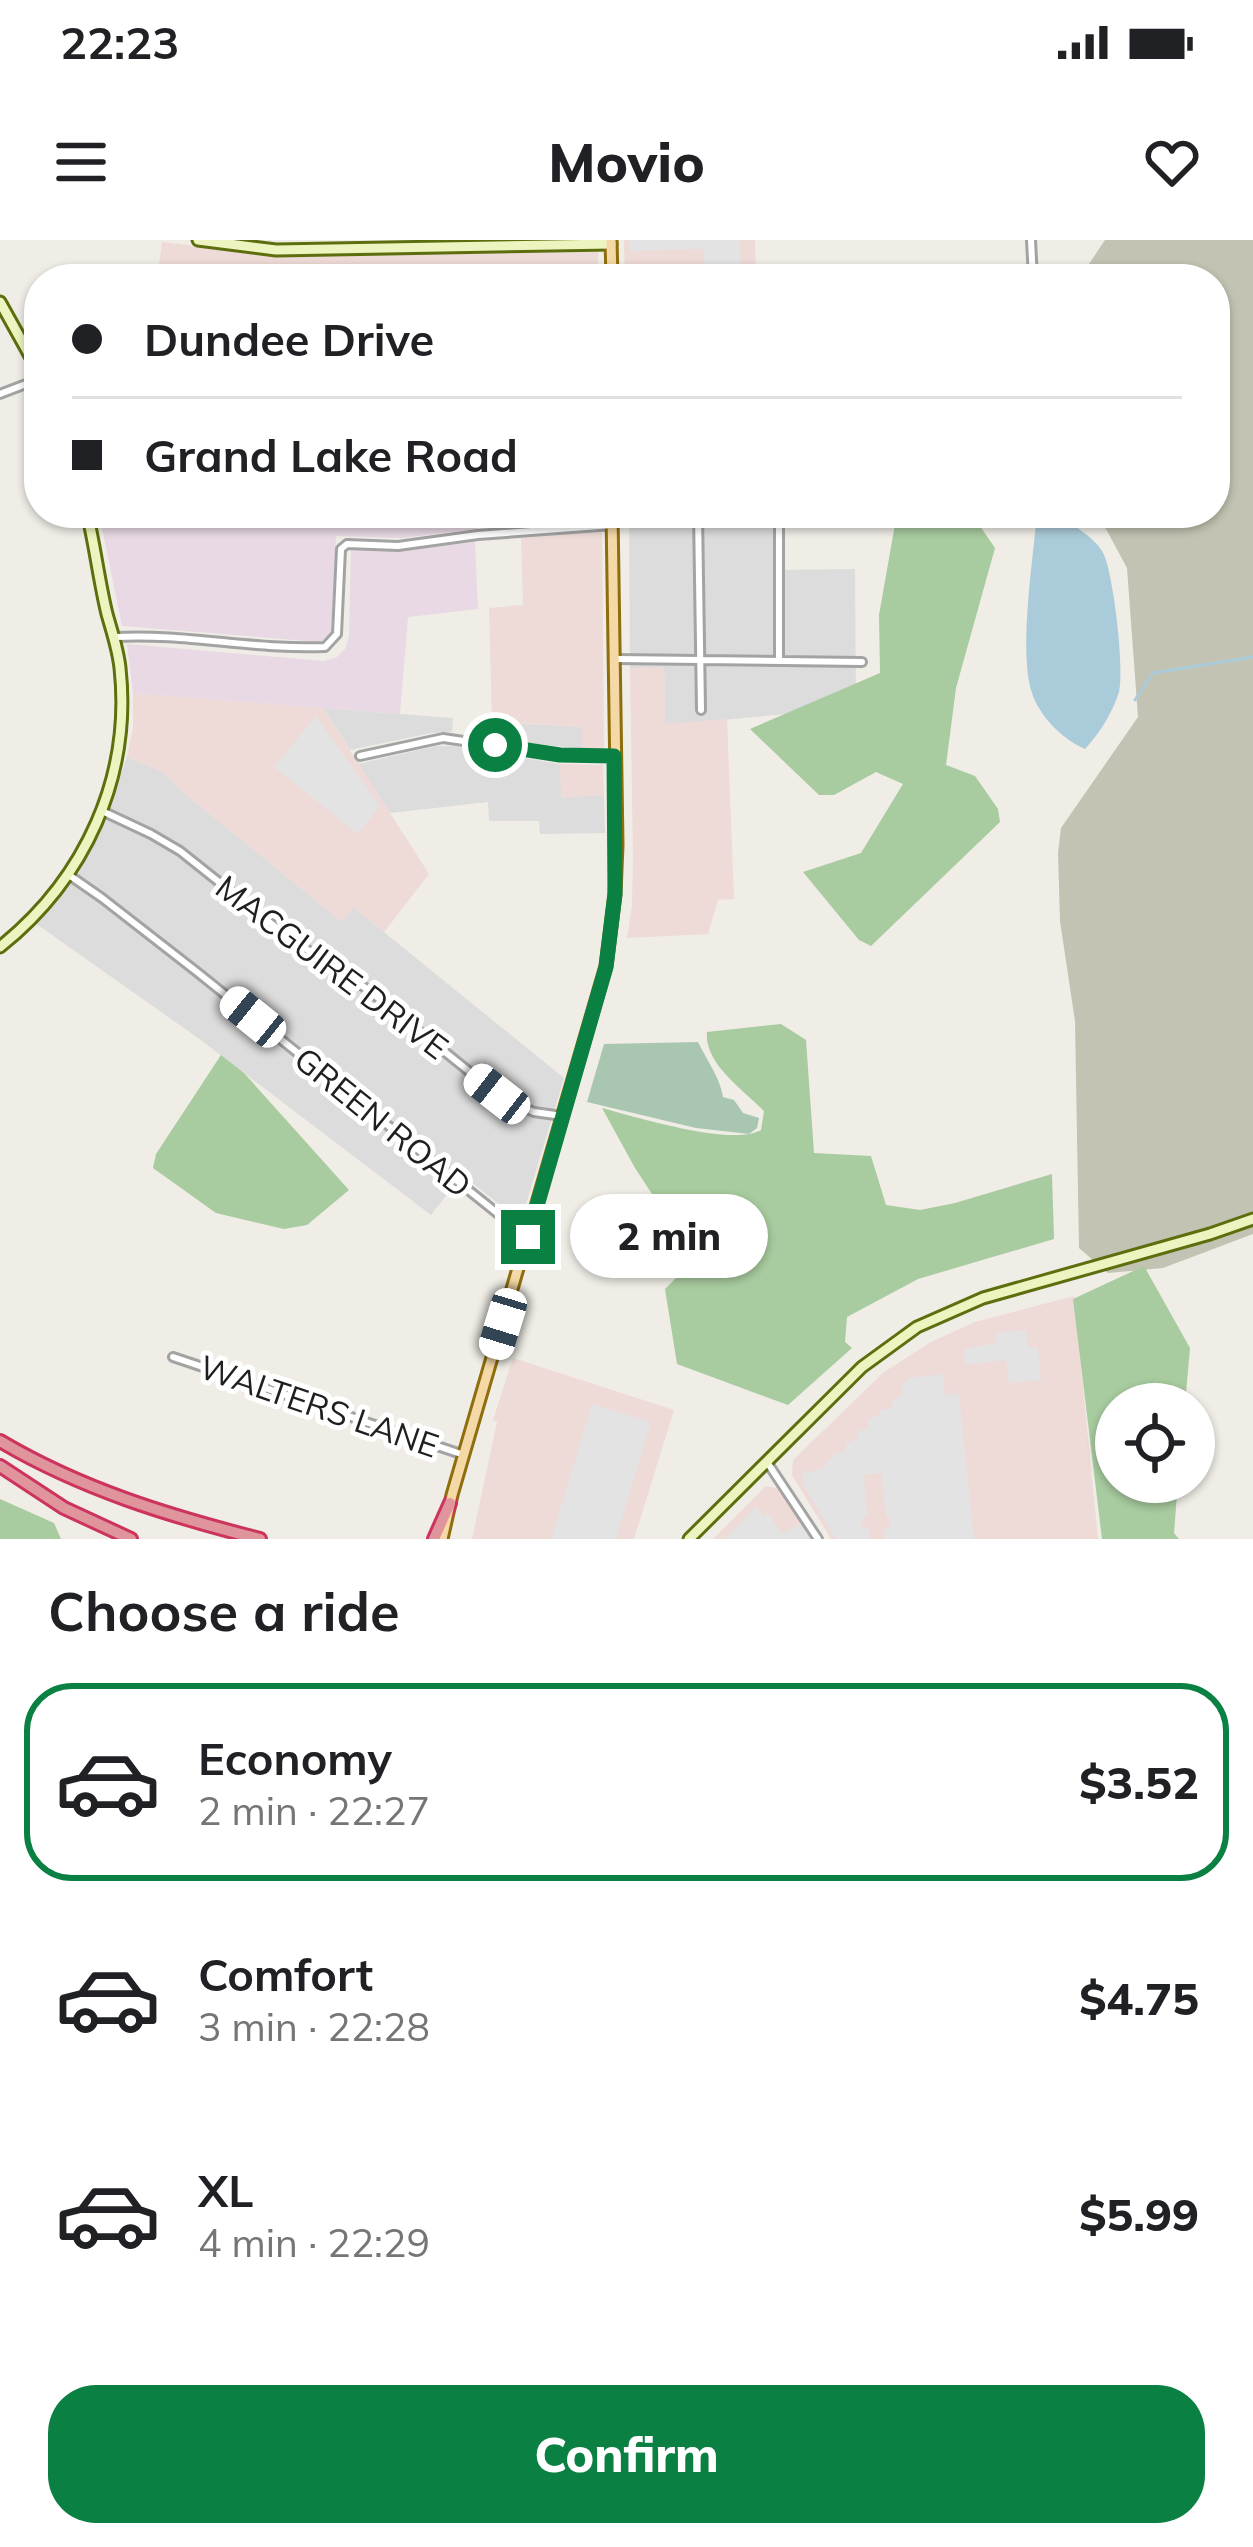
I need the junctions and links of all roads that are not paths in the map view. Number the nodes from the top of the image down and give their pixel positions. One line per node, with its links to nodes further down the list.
1 (198, 240): 2 (street)
2 (210, 241): 4 (street)
3 (611, 242): 4 (street)
4 (327, 244)
5 (0, 302): 6 (street)
6 (24, 347)
7 (89, 528): 12 (street)
8 (583, 528): 12 (street)
9 (613, 528): 13 (main road)
10 (698, 528): 14 (street)
11 (779, 528): 15 (street)
12 (115, 637): 20 (street)
13 (612, 658): 14 (street); 19 (main road)
14 (700, 660): 15 (street); 17 (street)
15 (779, 661): 16 (street)
16 (862, 662)
17 (701, 710)
18 (360, 756): 19 (street)
19 (614, 756): 23 (main road)
20 (102, 812): 21 (street); 23 (street, MACGUIRE DRIVE)
21 (69, 875): 22 (street); 25 (street, GREEN ROAD)
22 (0, 946)
23 (562, 1116): 25 (main road)
24 (1253, 1219): 29 (street)
25 (529, 1234): 28 (main road)
26 (173, 1357): 28 (street, WALTERS LANE)
27 (0, 1441): 34 (highway)
28 (464, 1455): 31 (main road)
29 (766, 1461): 32 (street); 36 (street)
30 (0, 1466): 33 (highway)
31 (450, 1503): 35 (highway)
32 (686, 1538)
33 (131, 1539)
34 (260, 1539)
35 (442, 1539)
36 (818, 1539)

